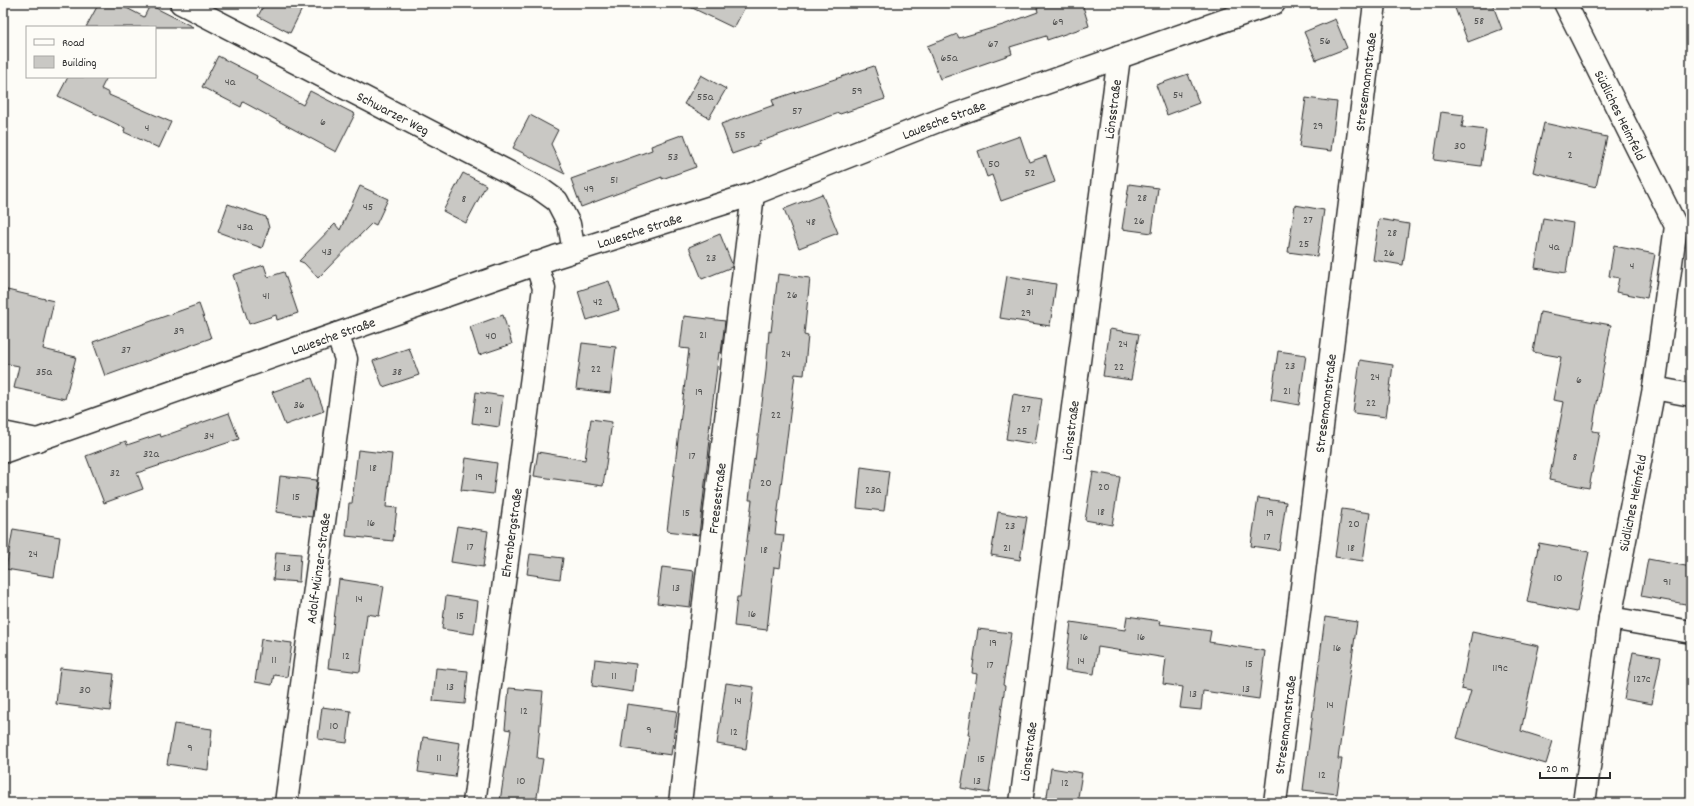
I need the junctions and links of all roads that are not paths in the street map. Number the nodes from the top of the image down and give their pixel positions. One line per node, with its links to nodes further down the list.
1 (180, 3): 8 (street, Schwarzer Weg)
2 (1274, 3): 5 (street, Lauesche Straße)
3 (1375, 3): 22 (street, Stresemannstraße)
4 (1565, 3): 7 (street, Südliches Heimfeld)
5 (1119, 57): 6 (street, Lauesche Straße); 21 (street, Lönsstraße)
6 (752, 194): 8 (street, Lauesche Straße); 20 (street, Freesestraße)
7 (1684, 226): 11 (street, Südliches Heimfeld)
8 (574, 251): 9 (street, Lauesche Straße)
9 (536, 264): 10 (street, Lauesche Straße); 19 (street, Ehrenbergstraße)
10 (337, 334): 14 (street, Lauesche Straße); 18 (street, Adolf-Münzer-Straße)
11 (1654, 388): 12 (street); 16 (street, Südliches Heimfeld)
12 (1691, 395)
13 (3, 433): 14 (street)
14 (38, 440): 15 (street, Lauesche Straße)
15 (3, 452)
16 (1610, 618): 17 (street); 23 (street, Südliches Heimfeld)
17 (1691, 632)
18 (286, 803)
19 (474, 803)
20 (680, 803)
21 (1020, 803)
22 (1275, 803)
23 (1584, 803)

